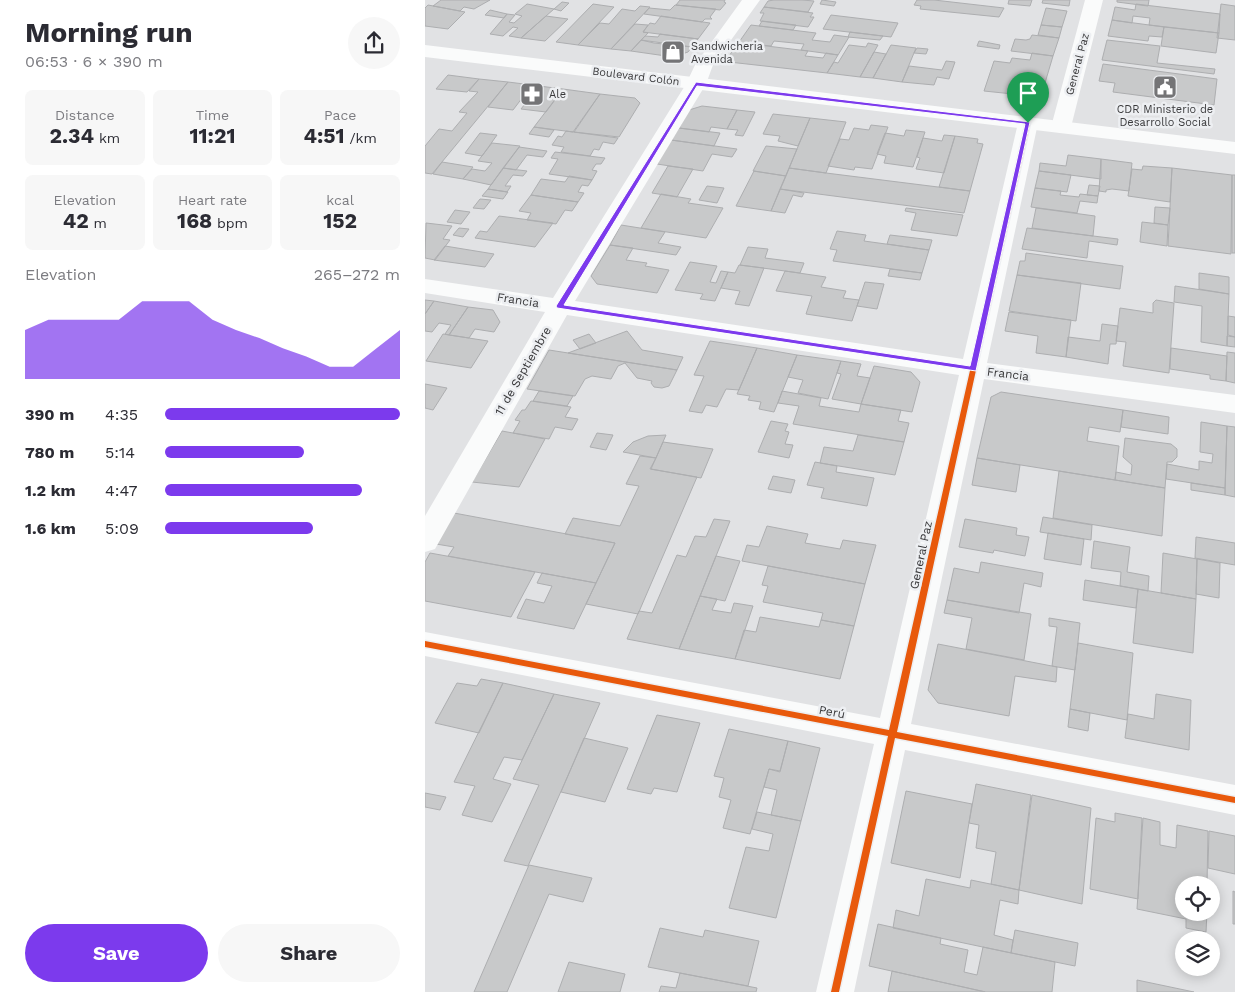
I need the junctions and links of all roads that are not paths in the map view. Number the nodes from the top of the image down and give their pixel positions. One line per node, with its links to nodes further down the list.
1 (751, 0): 4 (street, 11 de Septiembre)
2 (1094, 0): 6 (street, General Paz)
3 (425, 51): 4 (street, Boulevard Colón)
4 (696, 84): 5 (street, Boulevard Colón); 9 (street, 11 de Septiembre)
5 (1028, 123): 6 (street, Boulevard Colón); 10 (street, General Paz)
6 (1061, 127): 7 (street, Boulevard Colón)
7 (1235, 148)
8 (425, 286): 9 (street, Francia)
9 (560, 306): 10 (street, Francia); 12 (street, 11 de Septiembre)
10 (973, 369): 11 (street, Francia); 14 (street, General Paz)
11 (1235, 404)
12 (425, 540)
13 (425, 644): 14 (street, Perú)
14 (893, 736): 15 (street, Perú); 16 (street, General Paz)
15 (1235, 800)
16 (835, 992)

